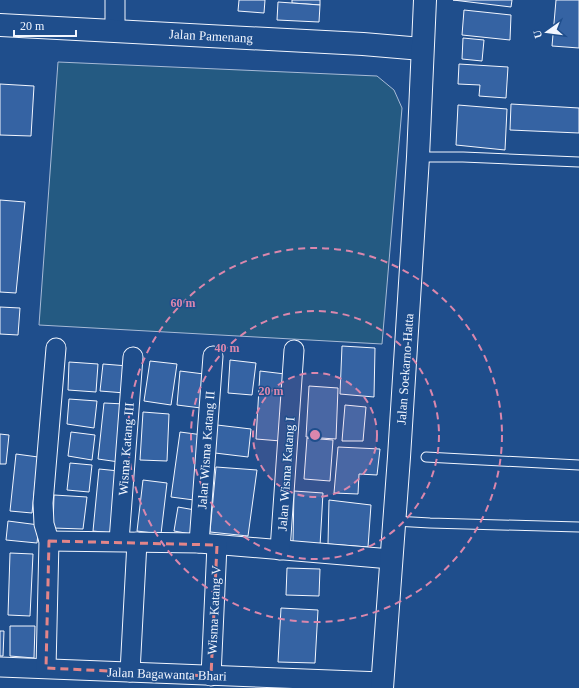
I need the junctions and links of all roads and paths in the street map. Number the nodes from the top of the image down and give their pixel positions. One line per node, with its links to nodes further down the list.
1 (115, 0): 4 (street)
2 (425, 0): 5 (main road, Jalan Soekarno-Hatta)
3 (0, 25): 4 (main road, Jalan Pamenang)
4 (115, 31): 5 (main road, Jalan Pamenang)
5 (422, 49): 6 (main road, Jalan Soekarno-Hatta)
6 (418, 157): 7 (lane); 14 (main road, Jalan Soekarno-Hatta)
7 (579, 162)
8 (56, 348): 16 (street)
9 (294, 350): 19 (street, Jalan Wisma Katang I)
10 (213, 356): 18 (street, Jalan Wisma Katang II)
11 (133, 357): 17 (street, Wisma Katang III)
12 (426, 457): 13 (lane)
13 (579, 465)
14 (395, 520): 15 (lane); 20 (main road, Jalan Soekarno-Hatta)
15 (579, 527)
16 (49, 541): 17 (street); 22 (street)
17 (128, 541): 18 (street); 23 (street, Wisma Katang III)
18 (208, 544): 19 (street); 24 (street, Wisma Katang V)
19 (280, 550): 20 (street)
20 (391, 559): 25 (main road, Jalan Soekarno-Hatta)
21 (0, 667): 22 (street, Jalan Bagawanta Bhari)
22 (46, 668): 23 (street, Jalan Bagawanta Bhari)
23 (130, 672): 24 (street, Jalan Bagawanta Bhari)
24 (211, 676): 25 (street, Jalan Bagawanta Bhari)
25 (382, 685)

